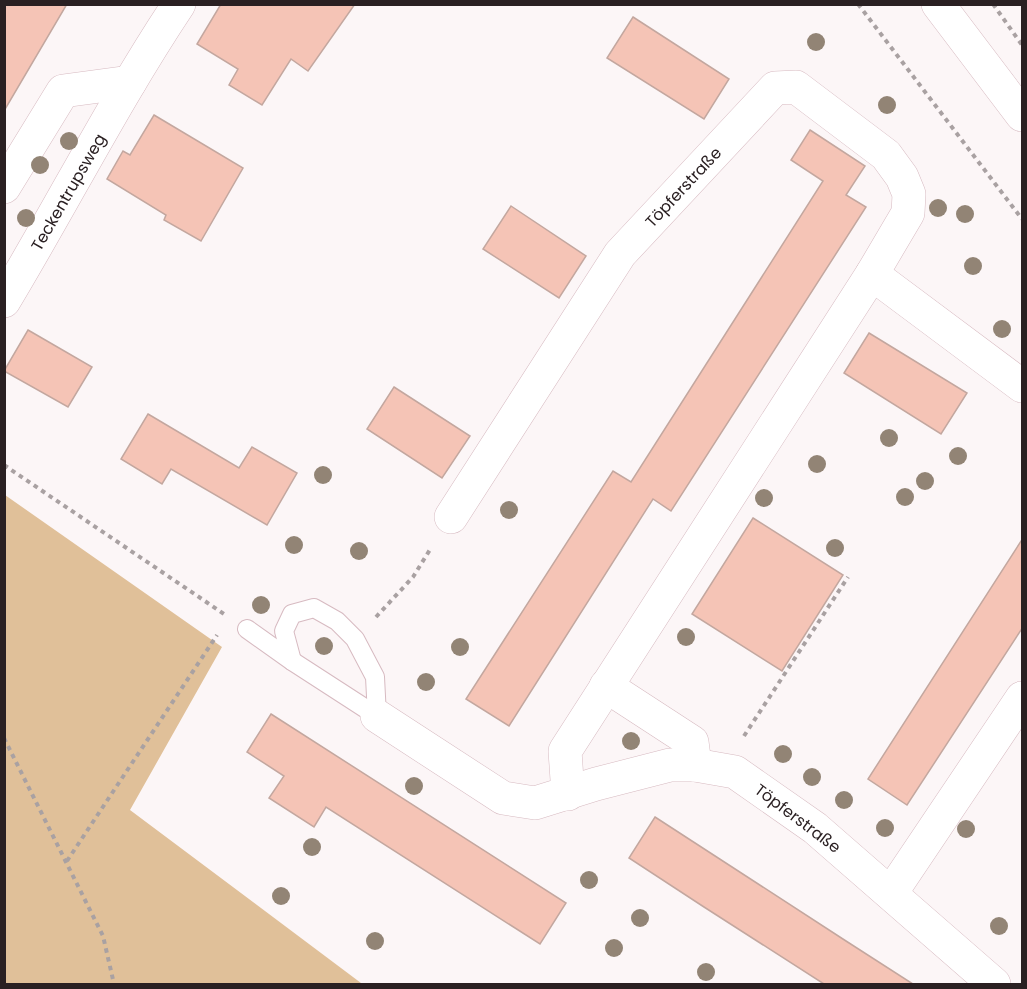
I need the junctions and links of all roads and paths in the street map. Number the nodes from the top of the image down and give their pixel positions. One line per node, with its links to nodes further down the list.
1 (179, 4): 6 (street, Teckentrupsweg)
2 (858, 4): 9 (path)
3 (938, 4): 7 (street)
4 (993, 4): 5 (path)
5 (1023, 45)
6 (130, 82): 8 (street); 11 (street, Teckentrupsweg)
7 (1023, 115)
8 (4, 187)
9 (1023, 219)
10 (872, 274): 12 (street); 14 (street, Töpferstraße); 20 (street, Töpferstraße)
11 (4, 301)
12 (1023, 386)
13 (4, 465): 16 (path)
14 (450, 518): 18 (path)
15 (848, 577): 24 (path)
16 (229, 617): 17 (path); 26 (path)
17 (247, 629): 19 (lane)
18 (355, 639): 19 (lane); 22 (lane)
19 (292, 661): 22 (lane)
20 (606, 686): 24 (street); 25 (street, Töpferstraße)
21 (1023, 698): 27 (street)
22 (377, 716): 25 (street, Töpferstraße)
23 (4, 738): 26 (path)
24 (709, 767): 25 (street, Töpferstraße); 27 (street, Töpferstraße)
25 (568, 794)
26 (67, 861): 28 (path)
27 (891, 893): 29 (street, Töpferstraße)
28 (114, 984)
29 (993, 984)

